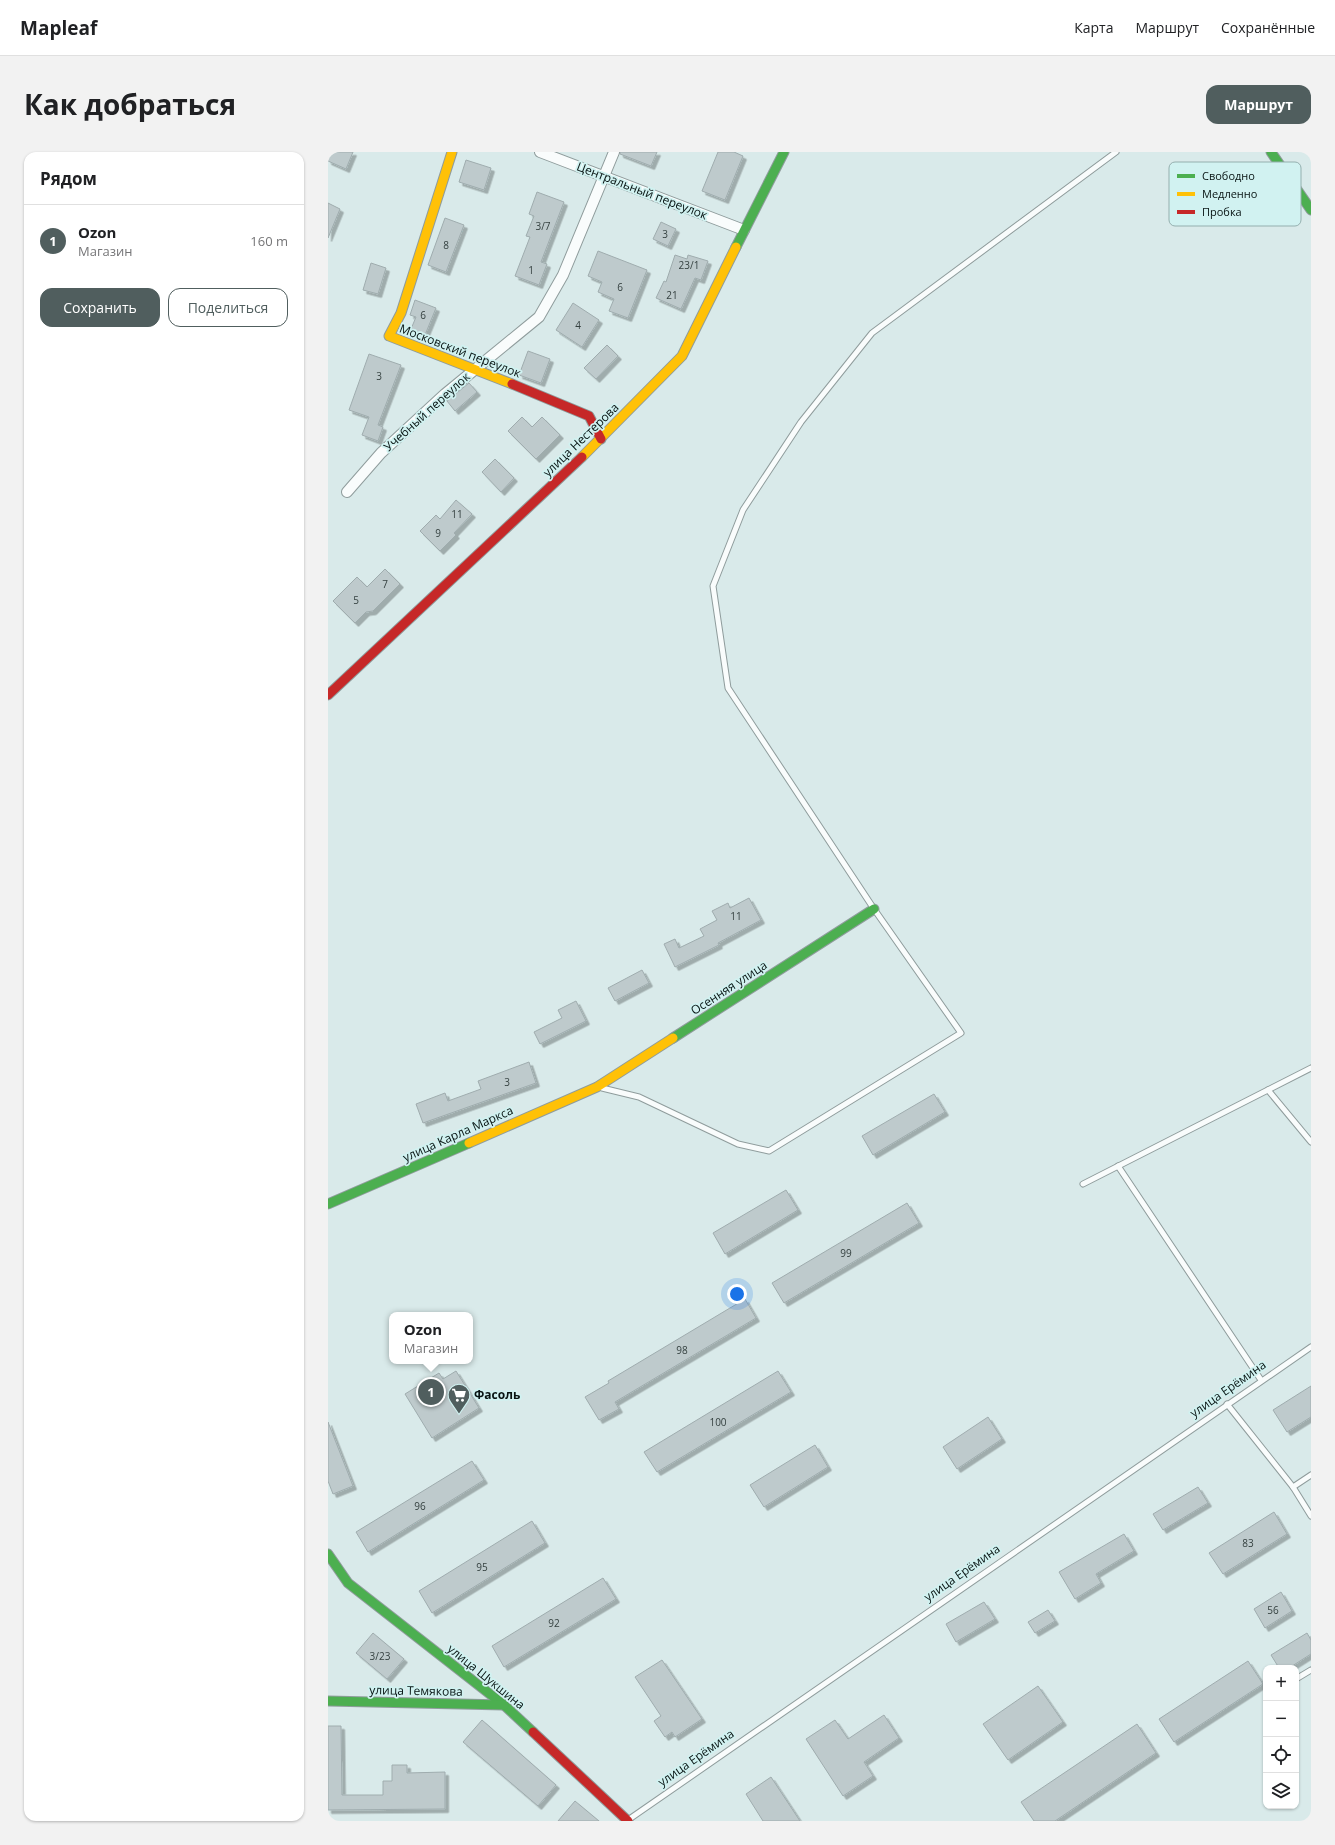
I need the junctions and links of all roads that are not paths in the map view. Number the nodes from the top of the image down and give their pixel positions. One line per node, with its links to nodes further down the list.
1 (452, 152): 12 (street, Московский переулок)
2 (540, 152): 8 (street, Центральный переулок)
3 (614, 152): 8 (street, Учебный переулок)
4 (784, 152): 11 (street, улица Нестерова)
5 (1116, 152): 16 (lane)
6 (1271, 152): 7 (street)
7 (1278, 162)
8 (604, 176): 11 (street, Центральный переулок); 12 (street, Учебный переулок)
9 (1301, 196): 10 (street)
10 (1311, 210)
11 (744, 230): 13 (street, улица Нестерова)
12 (476, 369): 13 (street, Московский переулок); 14 (street, Учебный переулок)
13 (601, 439): 15 (street, улица Нестерова)
14 (347, 492)
15 (328, 694)
16 (874, 909): 18 (street, Осенняя улица); 18 (lane)
17 (1311, 1068): 19 (lane)
18 (597, 1087): 23 (street, улица Карла Маркса)
19 (1268, 1090): 20 (lane); 21 (lane)
20 (1311, 1142)
21 (1118, 1166): 22 (lane); 25 (lane)
22 (1083, 1184)
23 (328, 1204)
24 (1311, 1347): 25 (lane, улица Ерёмина)
25 (1261, 1380): 26 (lane, улица Ерёмина)
26 (1227, 1404): 28 (lane); 35 (lane, улица Ерёмина)
27 (1311, 1475): 28 (lane)
28 (1293, 1487): 29 (lane)
29 (1311, 1516)
30 (328, 1554): 34 (street, улица Шукшина)
31 (1311, 1670): 32 (lane)
32 (1299, 1677)
33 (328, 1701): 34 (street, улица Темякова)
34 (504, 1704): 35 (street, улица Шукшина)
35 (628, 1821)

